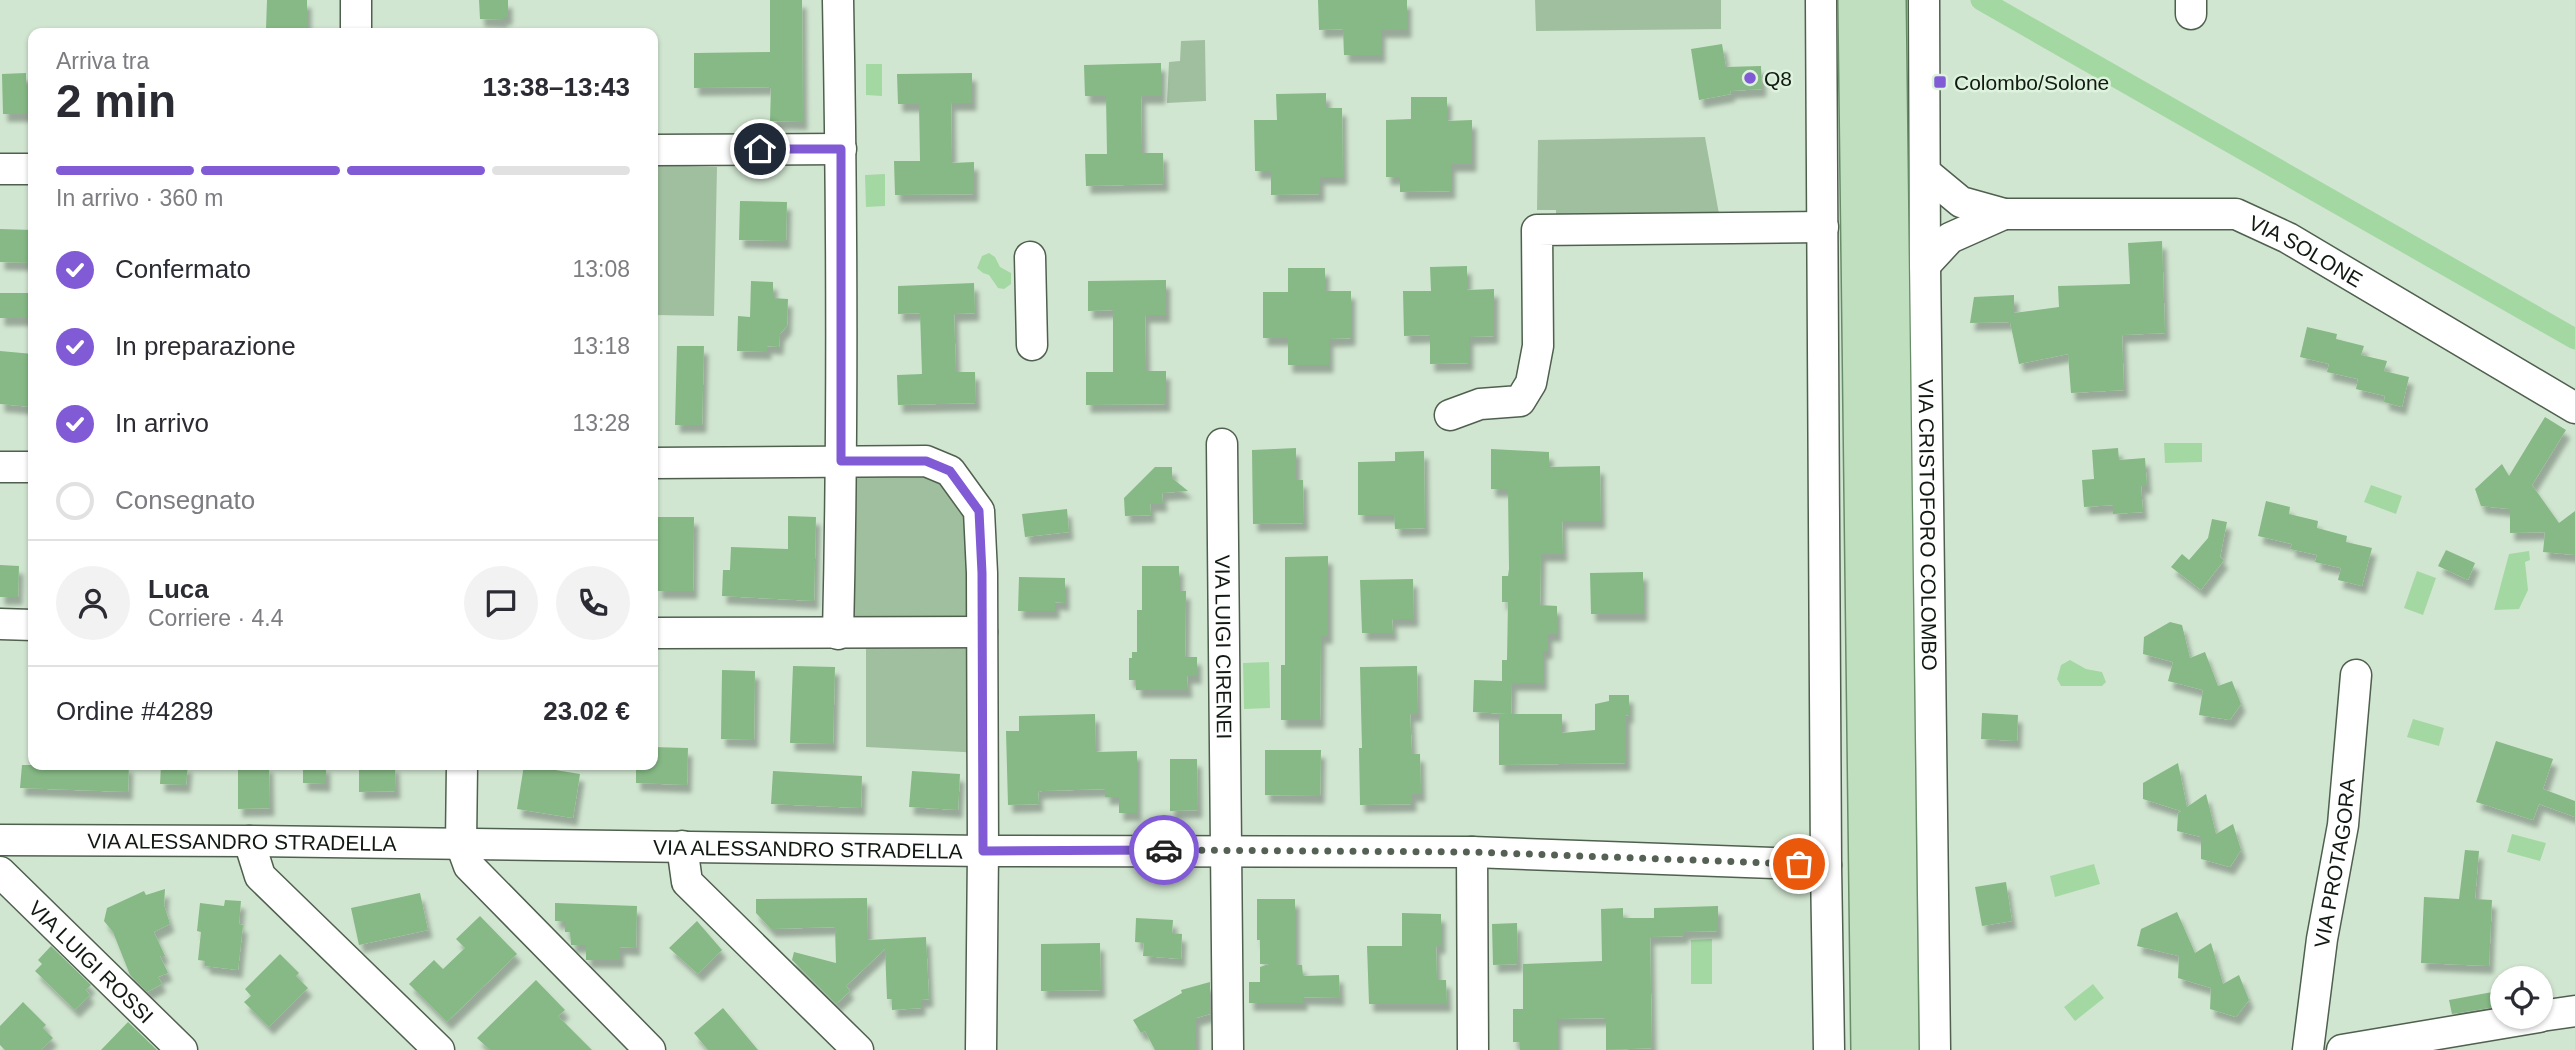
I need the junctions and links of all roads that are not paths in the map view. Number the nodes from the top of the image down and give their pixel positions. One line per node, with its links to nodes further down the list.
1 (356, 0): 7 (street)
2 (838, 0): 8 (street)
3 (1821, 0): 14 (street)
4 (1857, 0): 53 (main road)
5 (1887, 0): 54 (main road, VIA CRISTOFORO COLOMBO)
6 (1924, 0): 12 (street, VIA CRISTOFORO COLOMBO)
7 (356, 28)
8 (841, 149): 9 (street); 21 (street)
9 (658, 150)
10 (0, 169): 11 (street)
11 (28, 169)
12 (1926, 173): 13 (street); 16 (street, VIA CRISTOFORO COLOMBO)
13 (2004, 214): 16 (street); 18 (street, VIA SOLONE)
14 (1823, 227): 19 (street); 39 (street)
15 (1030, 257): 17 (street)
16 (1925, 265): 44 (street, VIA CRISTOFORO COLOMBO)
17 (1032, 345)
18 (2575, 408)
19 (1450, 415)
20 (1222, 444): 36 (street, VIA LUIGI CIRENEI)
21 (841, 461): 22 (street); 27 (street); 29 (street)
22 (658, 463)
23 (0, 467): 24 (street)
24 (28, 467)
25 (0, 624): 26 (street)
26 (28, 625)
27 (982, 632): 29 (street); 37 (street)
28 (658, 633): 29 (street)
29 (838, 634)
30 (2356, 675): 55 (street, VIA PROTAGORA)
31 (462, 770): 34 (street)
32 (0, 840): 33 (street, VIA ALESSANDRO STRADELLA)
33 (249, 841): 34 (street, VIA ALESSANDRO STRADELLA); 46 (street)
34 (461, 844): 35 (street, VIA ALESSANDRO STRADELLA); 47 (street)
35 (682, 846): 37 (street, VIA ALESSANDRO STRADELLA); 48 (street)
36 (1227, 850): 37 (street, VIA ALESSANDRO STRADELLA); 38 (street, VIA ALESSANDRO STRADELLA); 50 (street, VIA LUIGI CIRENEI)
37 (983, 851): 49 (street)
38 (1472, 852): 39 (street, VIA ALESSANDRO STRADELLA); 51 (street)
39 (1826, 865): 52 (street)
40 (0, 872): 45 (street, VIA LUIGI ROSSI)
41 (2575, 1011): 42 (street)
42 (2553, 1015)
43 (2490, 1025): 56 (street)
44 (1938, 1047)
45 (182, 1050)
46 (439, 1050)
47 (650, 1050)
48 (858, 1050)
49 (981, 1050)
50 (1228, 1050)
51 (1473, 1050)
52 (1829, 1050)
53 (1870, 1050)
54 (1900, 1050)
55 (2308, 1050)
56 (2342, 1050)

